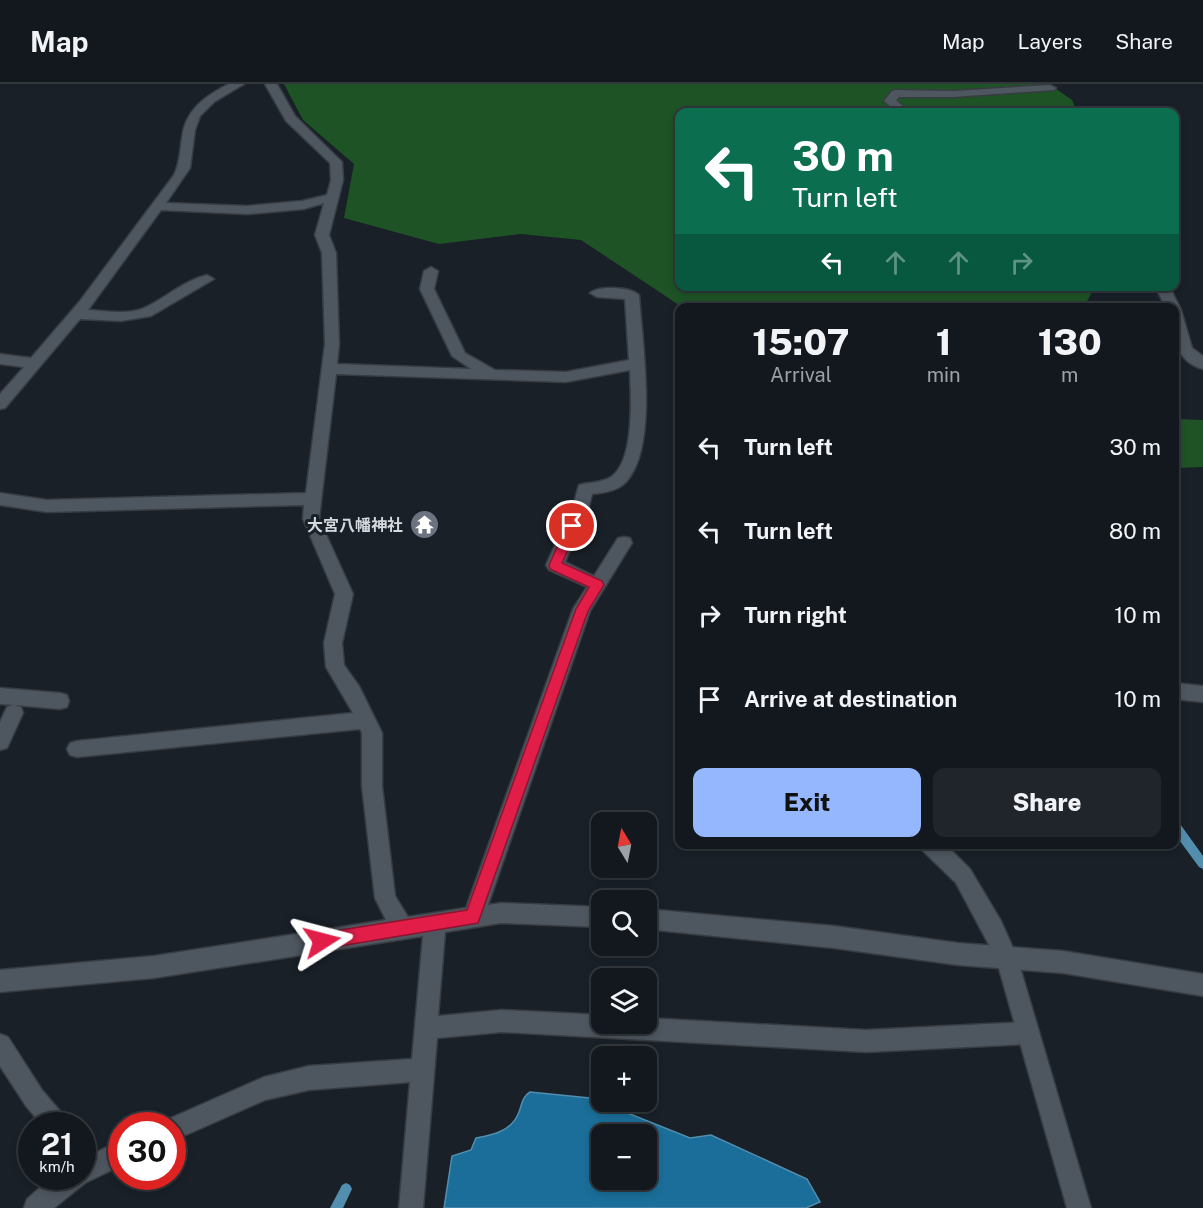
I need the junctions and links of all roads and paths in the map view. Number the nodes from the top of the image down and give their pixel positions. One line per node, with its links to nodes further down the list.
1 (238, 84): 6 (street)
2 (271, 84): 5 (street)
3 (1050, 88): 4 (street)
4 (898, 108)
5 (332, 198): 6 (street); 16 (street)
6 (157, 206): 10 (street)
7 (431, 271): 17 (street)
8 (207, 279): 10 (street)
9 (597, 293): 14 (street)
10 (75, 314): 13 (street)
11 (1179, 328): 15 (street)
12 (0, 359): 13 (street)
13 (35, 363): 18 (street)
14 (636, 364): 17 (street); 22 (street)
15 (1203, 364)
16 (330, 369): 17 (street); 20 (street)
17 (493, 375)
18 (0, 404)
19 (0, 499): 20 (street)
20 (312, 499): 28 (street)
21 (624, 543): 22 (street)
22 (598, 585): 32 (street)
23 (1179, 692): 24 (street)
24 (1203, 694)
25 (0, 696): 26 (street)
26 (60, 701)
27 (14, 713): 29 (street)
28 (365, 720): 30 (street); 36 (street)
29 (0, 742)
30 (77, 749)
31 (935, 849): 37 (street)
32 (473, 917): 33 (street); 35 (street)
33 (591, 917)
34 (657, 920): 37 (street)
35 (435, 923): 36 (street); 40 (street)
36 (403, 929): 38 (street)
37 (1006, 957): 39 (street); 41 (street)
38 (0, 981)
39 (1203, 984)
40 (426, 1028): 41 (street); 43 (street)
41 (1027, 1033): 49 (street)
42 (0, 1045): 44 (street)
43 (422, 1070): 45 (street); 48 (street)
44 (46, 1112)
45 (186, 1123)
46 (55, 1190): 47 (street)
47 (36, 1208)
48 (411, 1208)
49 (1079, 1208)

